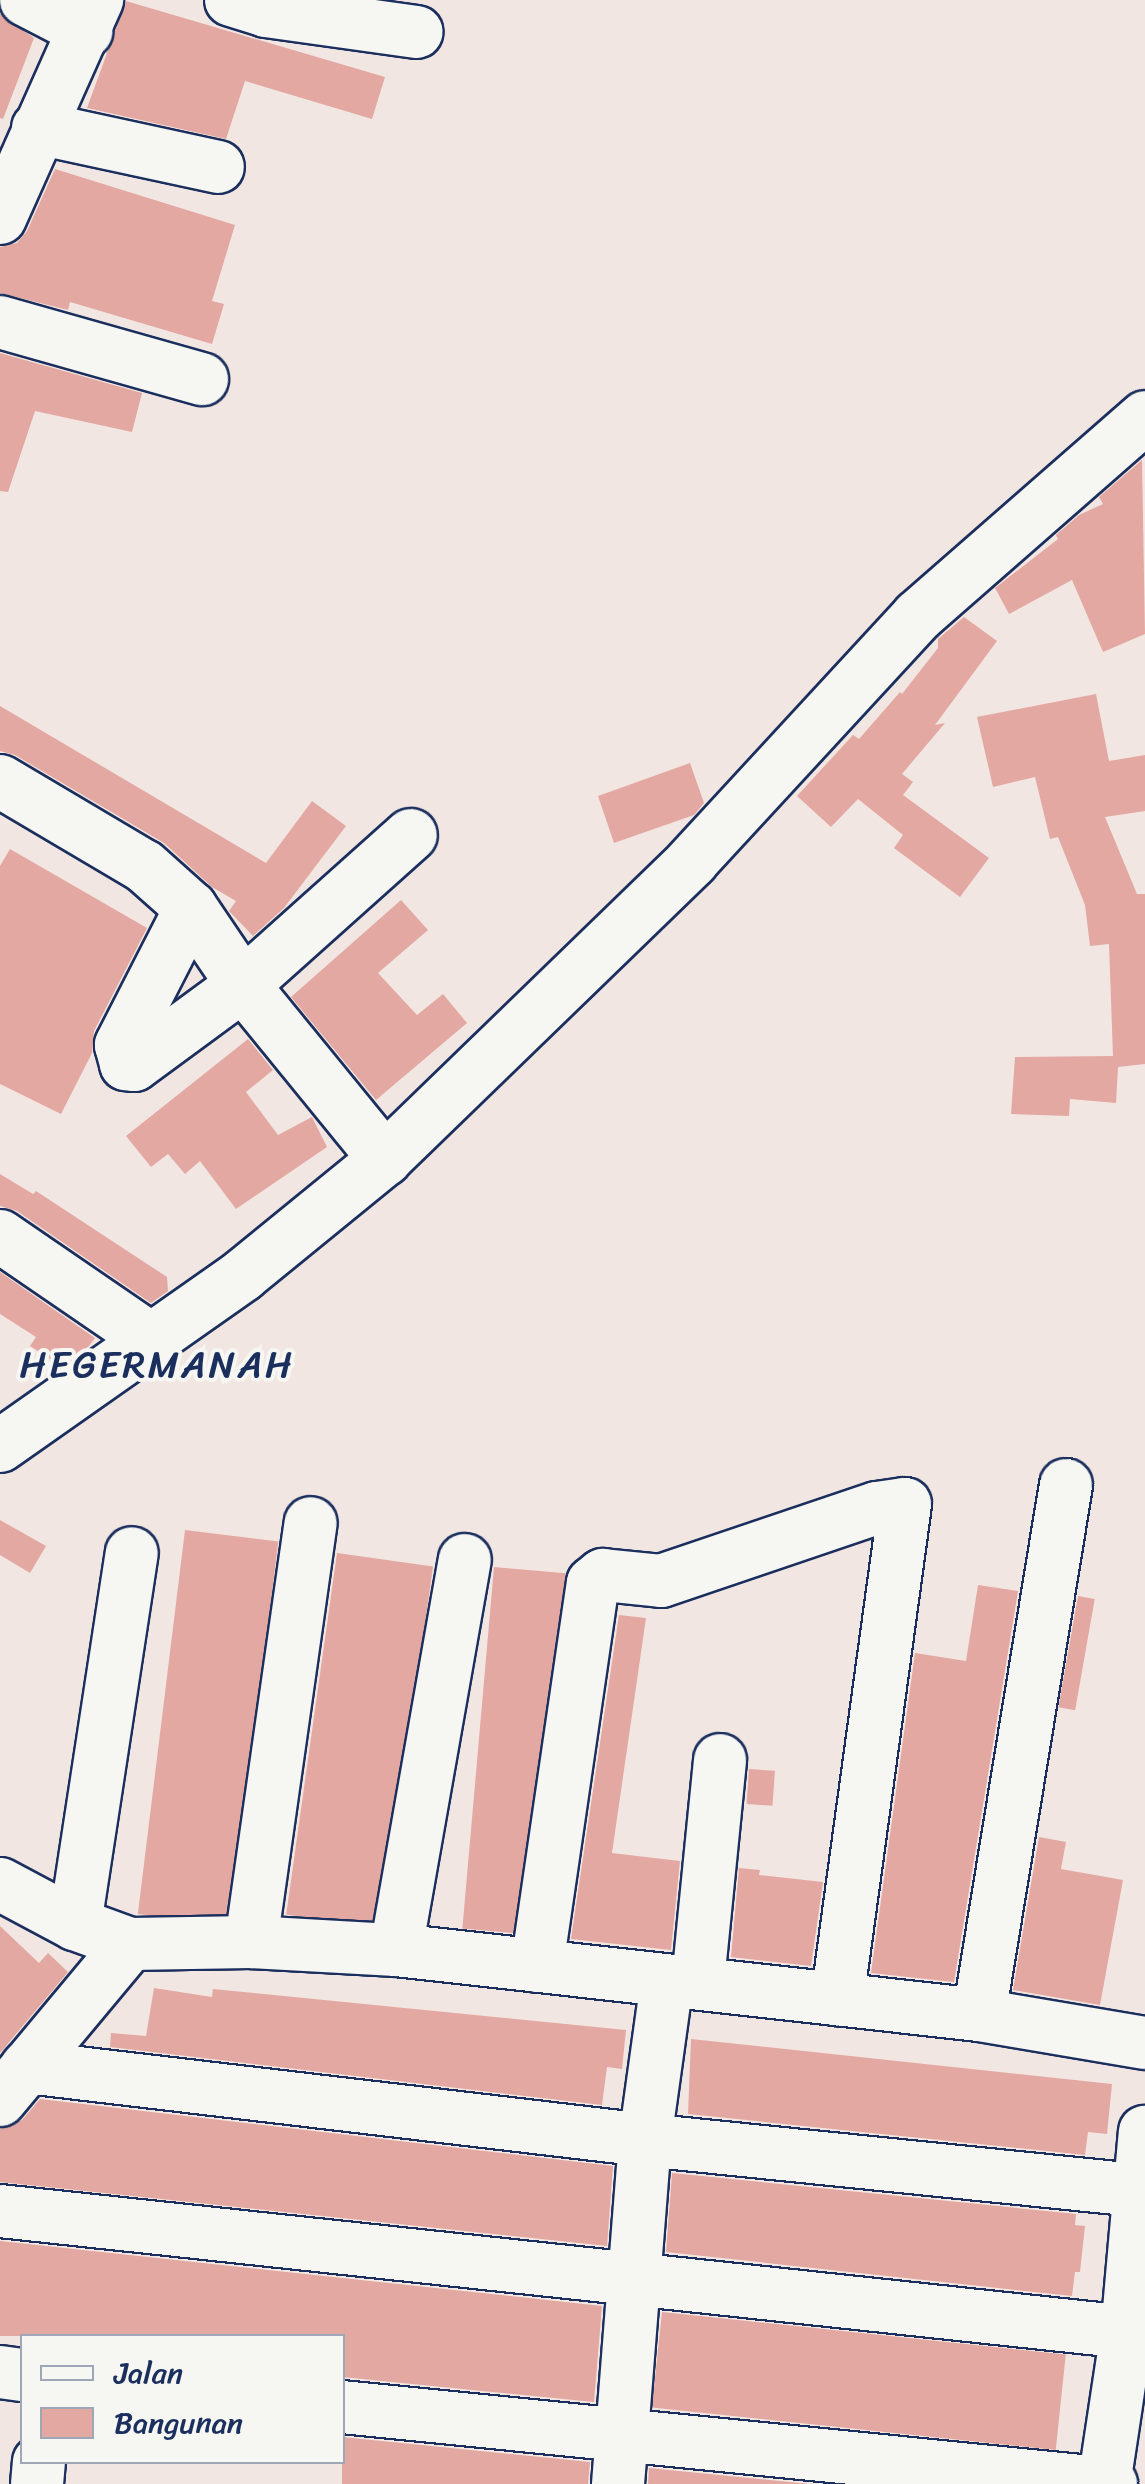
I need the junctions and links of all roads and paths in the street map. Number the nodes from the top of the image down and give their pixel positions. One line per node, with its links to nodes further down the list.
1 (26, 0): 3 (street)
2 (256, 4): 4 (street)
3 (92, 15): 5 (street)
4 (417, 32)
5 (38, 128): 6 (street); 7 (street)
6 (218, 166)
7 (0, 218)
8 (0, 322): 9 (street)
9 (202, 380)
10 (1145, 417): 15 (street)
11 (3, 790): 13 (street)
12 (411, 835): 14 (street)
13 (191, 908): 14 (street); 14 (street)
14 (243, 985): 15 (street)
15 (385, 1159): 17 (street)
16 (0, 1236): 17 (street)
17 (152, 1340): 18 (street)
18 (0, 1446)
19 (1066, 1485): 32 (street)
20 (311, 1523): 26 (street)
21 (132, 1553): 25 (street)
22 (465, 1560): 28 (street)
23 (720, 1760): 30 (street)
24 (0, 1884): 25 (street)
25 (75, 1924): 27 (street)
26 (251, 1942): 27 (street); 28 (street)
27 (130, 1944): 34 (street)
28 (396, 1950): 29 (street)
29 (537, 1966): 30 (street); 31 (street)
30 (683, 1982): 31 (street); 36 (street)
31 (838, 1999): 32 (street)
32 (979, 2015): 33 (street)
33 (1145, 2042)
34 (13, 2083): 36 (street)
35 (1145, 2132): 37 (street)
36 (645, 2140): 37 (street); 39 (street)
37 (1142, 2190): 40 (street)
38 (0, 2211): 39 (street)
39 (634, 2277): 40 (street); 42 (street)
40 (1136, 2333): 43 (street)
41 (345, 2408): 42 (street)
42 (620, 2459): 43 (street)
43 (1106, 2484)

